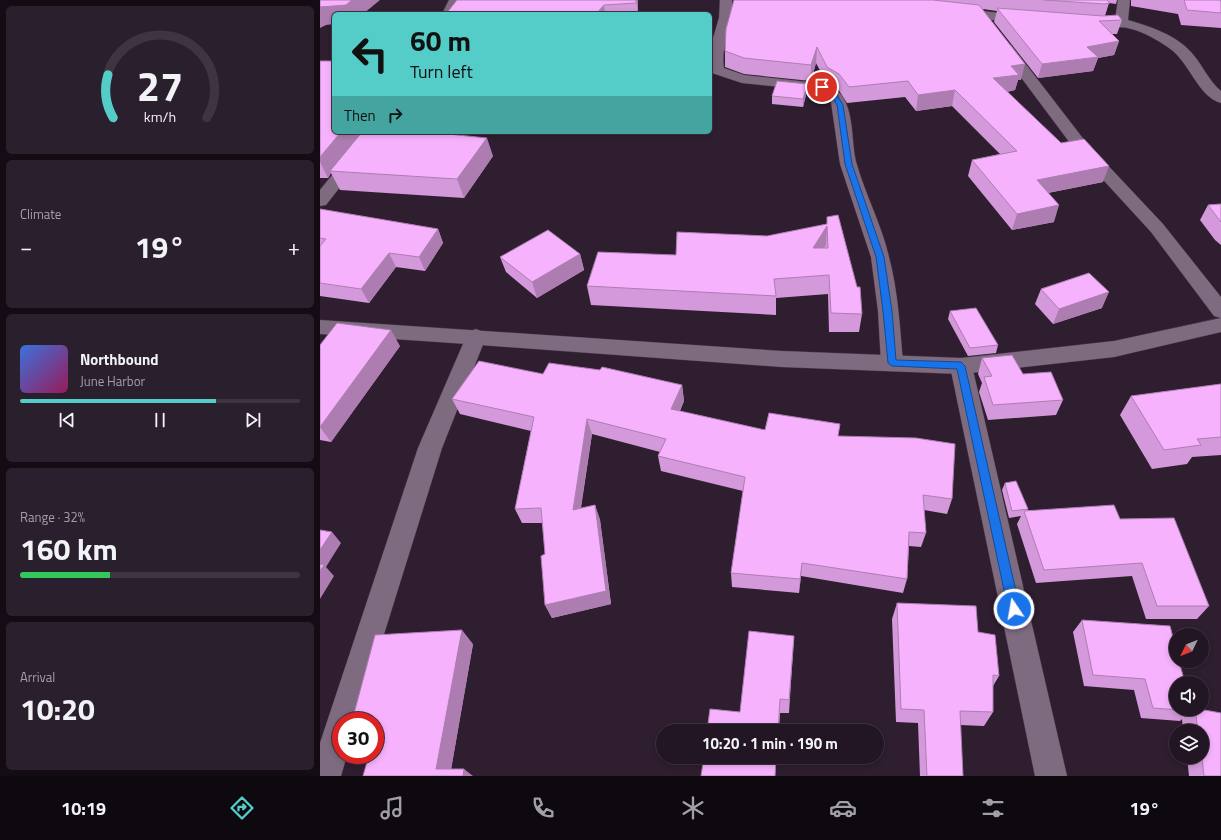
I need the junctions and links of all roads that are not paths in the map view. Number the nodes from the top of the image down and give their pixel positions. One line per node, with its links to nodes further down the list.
1 (455, 0): 5 (street)
2 (726, 0): 17 (street)
3 (1124, 0): 9 (street)
4 (948, 11): 6 (street)
5 (450, 12)
6 (981, 15): 7 (street); 13 (street)
7 (1040, 21)
8 (1081, 23): 9 (street)
9 (1121, 23): 10 (street)
10 (1221, 98)
11 (373, 134): 12 (street)
12 (320, 201)
13 (1221, 311)
14 (1221, 325): 18 (street)
15 (320, 327): 16 (street)
16 (476, 337): 17 (street); 19 (street)
17 (892, 363): 18 (street)
18 (961, 366): 22 (street)
19 (345, 712)
20 (332, 754): 21 (street)
21 (325, 776)
22 (1051, 776)

